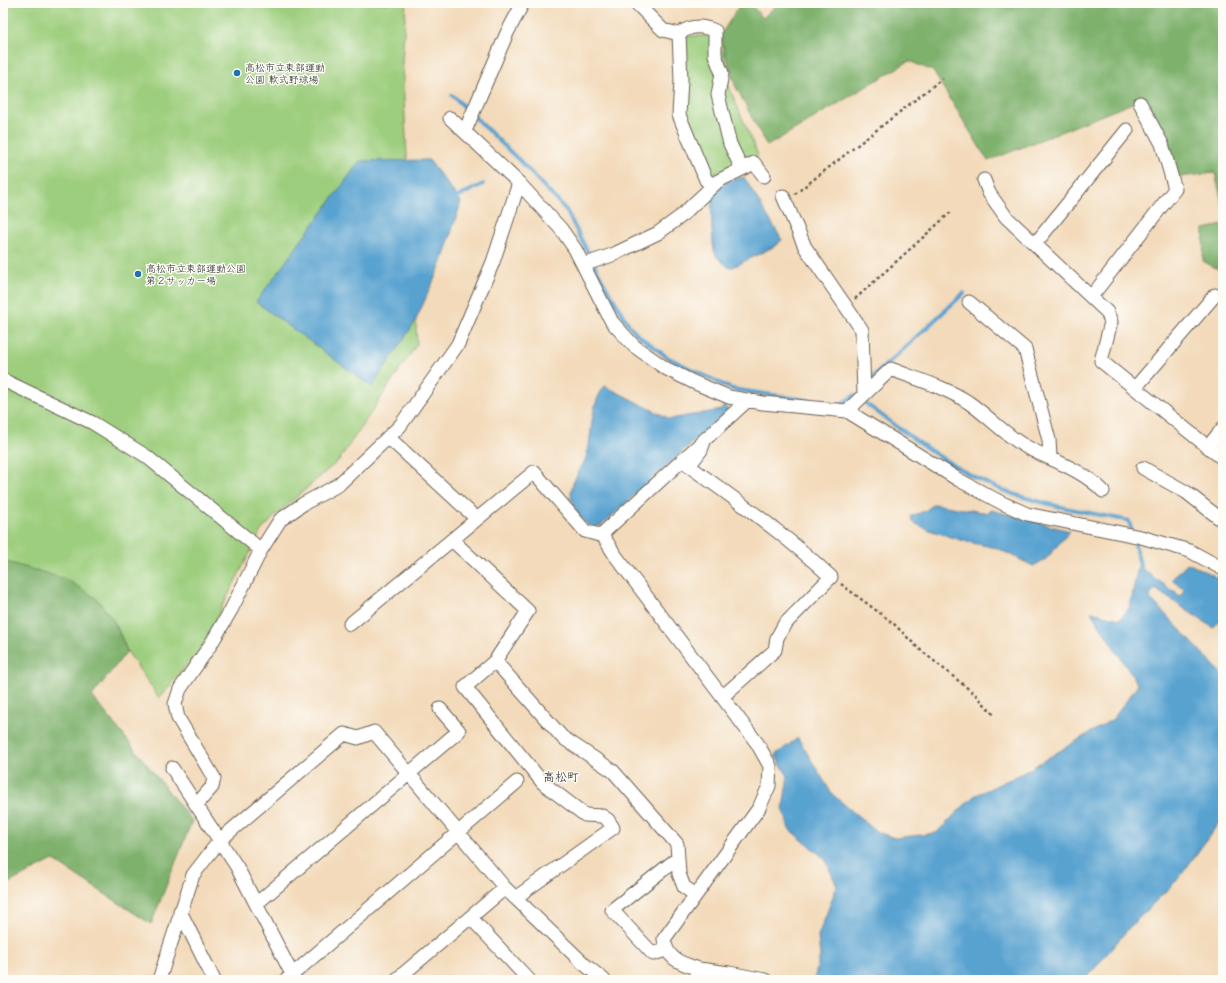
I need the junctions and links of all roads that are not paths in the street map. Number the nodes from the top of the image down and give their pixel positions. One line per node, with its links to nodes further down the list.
1 (523, 3): 7 (street)
2 (636, 3): 3 (street)
3 (679, 34): 8 (street); 12 (street)
4 (1140, 103): 17 (street)
5 (450, 118): 7 (street)
6 (1127, 130): 14 (street)
7 (465, 131): 11 (street)
8 (742, 169): 9 (street); 12 (street)
9 (764, 176)
10 (984, 180): 14 (street)
11 (519, 183): 15 (street); 25 (street)
12 (714, 185): 15 (street)
13 (784, 199): 21 (street)
14 (1035, 244): 17 (street)
15 (583, 265): 22 (street)
16 (1215, 295): 20 (street)
17 (1092, 298): 20 (street)
18 (969, 302): 28 (street)
19 (3, 380): 36 (street)
20 (1135, 388): 27 (street)
21 (864, 395): 23 (street); 28 (street)
22 (748, 400): 23 (street); 26 (street)
23 (847, 411): 37 (street)
24 (1223, 428): 27 (street)
25 (388, 437): 32 (street); 36 (street)
26 (705, 439): 34 (street); 40 (street)
27 (1208, 446): 29 (street)
28 (1050, 457): 31 (street)
29 (1223, 459)
30 (1143, 468): 33 (street)
31 (1102, 491)
32 (477, 519): 34 (street); 35 (street)
33 (1223, 521)
34 (603, 536): 40 (street)
35 (452, 540): 38 (street); 39 (street)
36 (260, 550): 45 (street)
37 (1223, 569)
38 (350, 624)
39 (495, 661): 48 (street); 51 (street)
40 (722, 697): 50 (street)
41 (440, 708): 43 (street)
42 (172, 768): 45 (street)
43 (410, 775): 46 (street); 47 (street); 52 (street)
44 (517, 782): 46 (street)
45 (197, 804): 47 (street)
46 (460, 832): 49 (street); 57 (street)
47 (220, 840): 52 (street); 53 (street)
48 (678, 858): 50 (street); 55 (street)
49 (506, 888): 51 (street); 54 (street)
50 (696, 895): 55 (street)
51 (515, 898): 62 (street)
52 (256, 904): 57 (street)
53 (180, 911): 58 (street); 59 (street)
54 (470, 918): 60 (street); 61 (street)
55 (666, 950): 56 (street)
56 (697, 975): 63 (street)
57 (291, 978)
58 (159, 980)
59 (214, 980)
60 (396, 980)
61 (529, 980)
62 (604, 980)
63 (764, 980)

